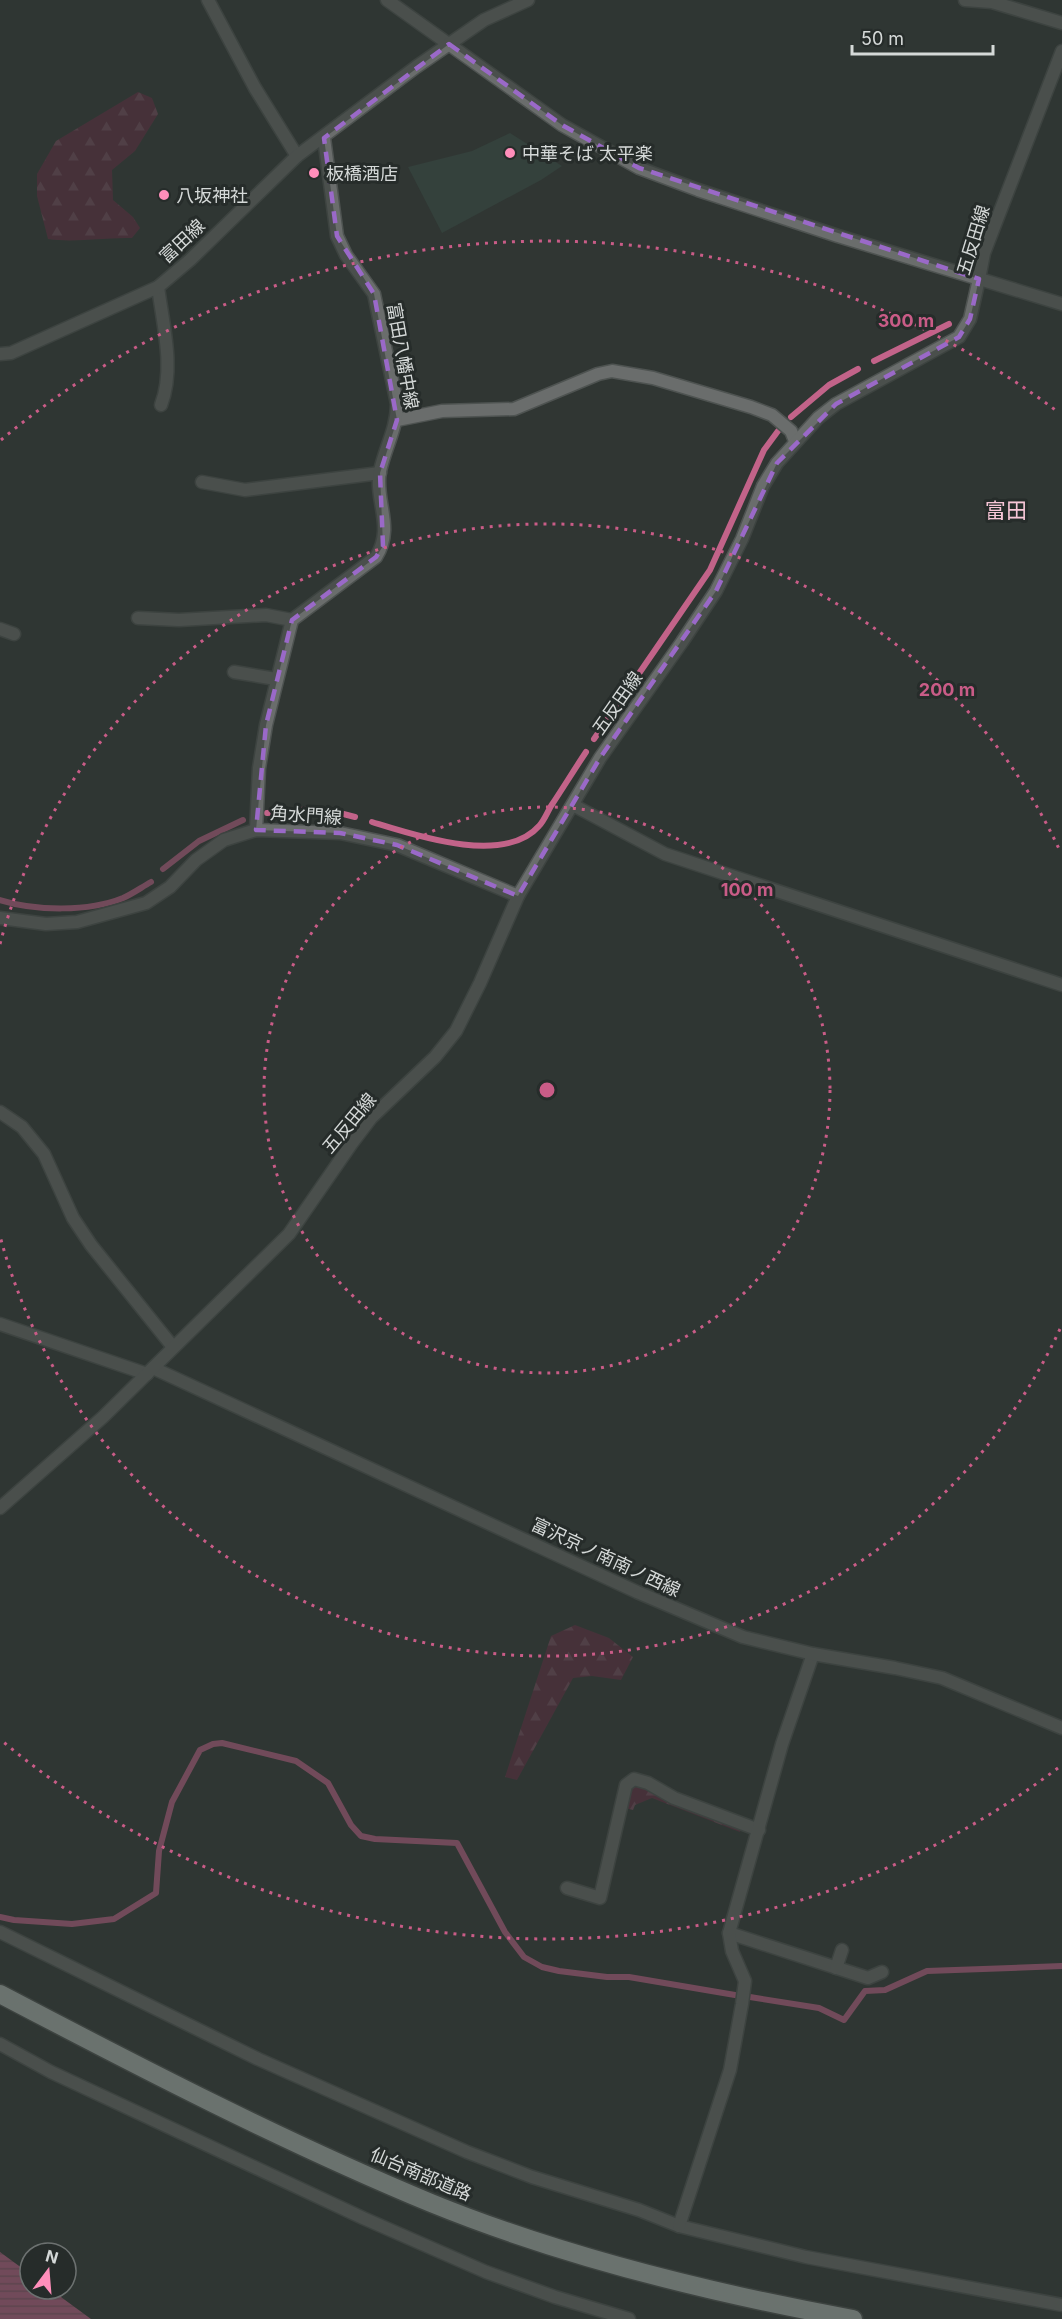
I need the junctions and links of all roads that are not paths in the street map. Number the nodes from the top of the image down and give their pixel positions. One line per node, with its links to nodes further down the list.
1 (208, 0): 9 (street)
2 (387, 0): 6 (street)
3 (528, 0): 6 (street, 富田線)
4 (965, 0): 5 (street)
5 (1062, 23)
6 (449, 44): 8 (street, 富田線); 10 (street)
7 (1061, 55): 10 (street, 五反田線)
8 (324, 138): 9 (street, 富田線); 15 (street, 富田八幡中線)
9 (297, 156): 11 (street, 富田線)
10 (979, 279): 12 (street); 16 (street, 五反田線)
11 (158, 287): 13 (street, 富田線); 14 (street)
12 (1062, 304)
13 (0, 354)
14 (162, 405)
15 (397, 420): 16 (street); 17 (street, 富田八幡中線)
16 (795, 441): 25 (street, 五反田線)
17 (380, 473): 18 (street); 20 (street, 富田八幡中線)
18 (202, 482)
19 (138, 618): 20 (street)
20 (292, 620): 24 (street)
21 (0, 629): 22 (street)
22 (14, 634)
23 (234, 672): 24 (street)
24 (276, 679): 26 (street)
25 (573, 805): 27 (street, 五反田線); 29 (street)
26 (256, 830): 27 (street, 角水門線); 28 (street, 角水門線)
27 (518, 896): 32 (street, 五反田線)
28 (0, 918)
29 (1062, 986)
30 (0, 1112): 32 (street)
31 (0, 1324): 33 (street, 富沢京ノ南南ノ西線)
32 (173, 1347): 33 (street, 五反田線)
33 (150, 1371): 34 (street, 五反田線); 35 (street, 富沢京ノ南南ノ西線)
34 (0, 1508)
35 (813, 1654): 36 (street, 富沢京ノ南南ノ西線); 37 (street)
36 (1062, 1728)
37 (759, 1830): 38 (street); 40 (street)
38 (567, 1888)
39 (0, 1932): 46 (street)
40 (729, 1933): 42 (street); 46 (street)
41 (842, 1950): 42 (street)
42 (836, 1968): 43 (street)
43 (882, 1972)
44 (0, 1994): 49 (highway, 仙台南部道路)
45 (0, 2044): 48 (street)
46 (679, 2226): 47 (street)
47 (1062, 2305)
48 (629, 2319)
49 (853, 2319)

